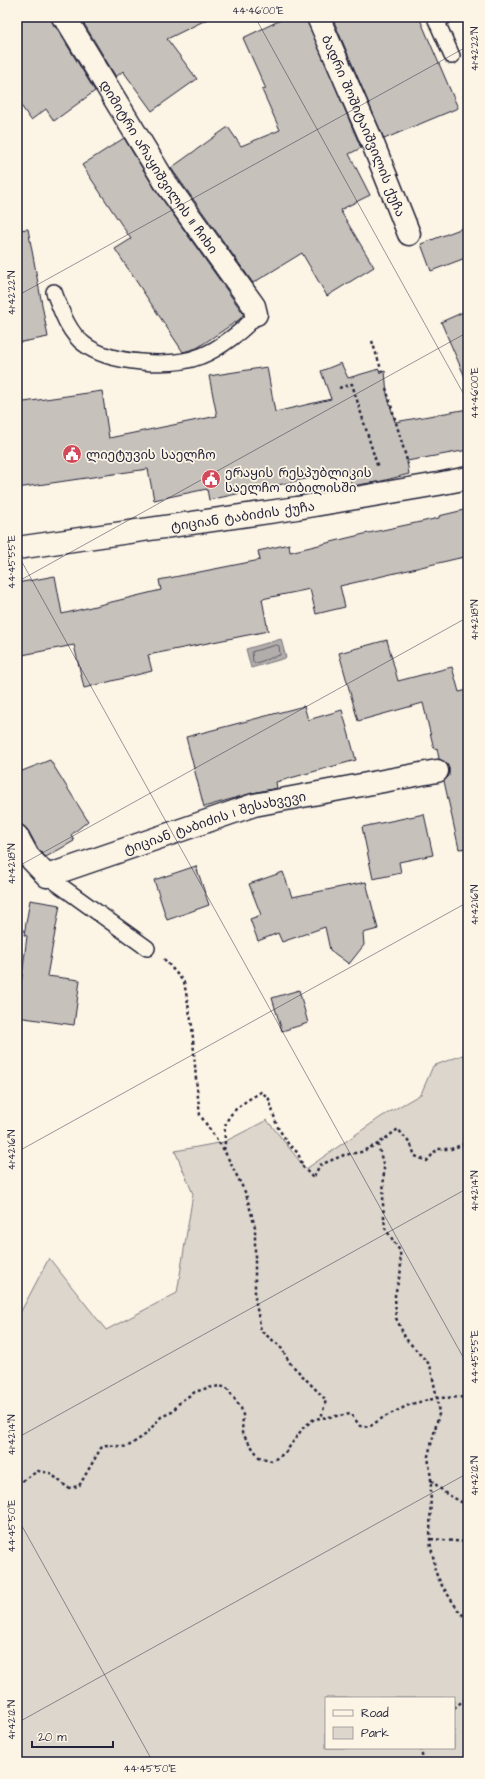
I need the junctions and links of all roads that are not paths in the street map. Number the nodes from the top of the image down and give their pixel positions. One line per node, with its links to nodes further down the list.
1 (63, 17): 7 (street, დიმიტრი არაყიშვილის II ჩიხი)
2 (318, 17): 5 (street, ბადრი შოშიტაიშვილის ქუჩა)
3 (444, 17): 4 (lane)
4 (452, 56)
5 (409, 234)
6 (54, 292): 7 (lane)
7 (256, 314)
8 (468, 478): 9 (street, ტიციან ტაბიძის ქუჩა)
9 (17, 548)
10 (437, 771): 12 (street, ტიციან ტაბიძის I შესახვევი)
11 (17, 836): 12 (street)
12 (47, 876): 13 (lane)
13 (147, 948)

